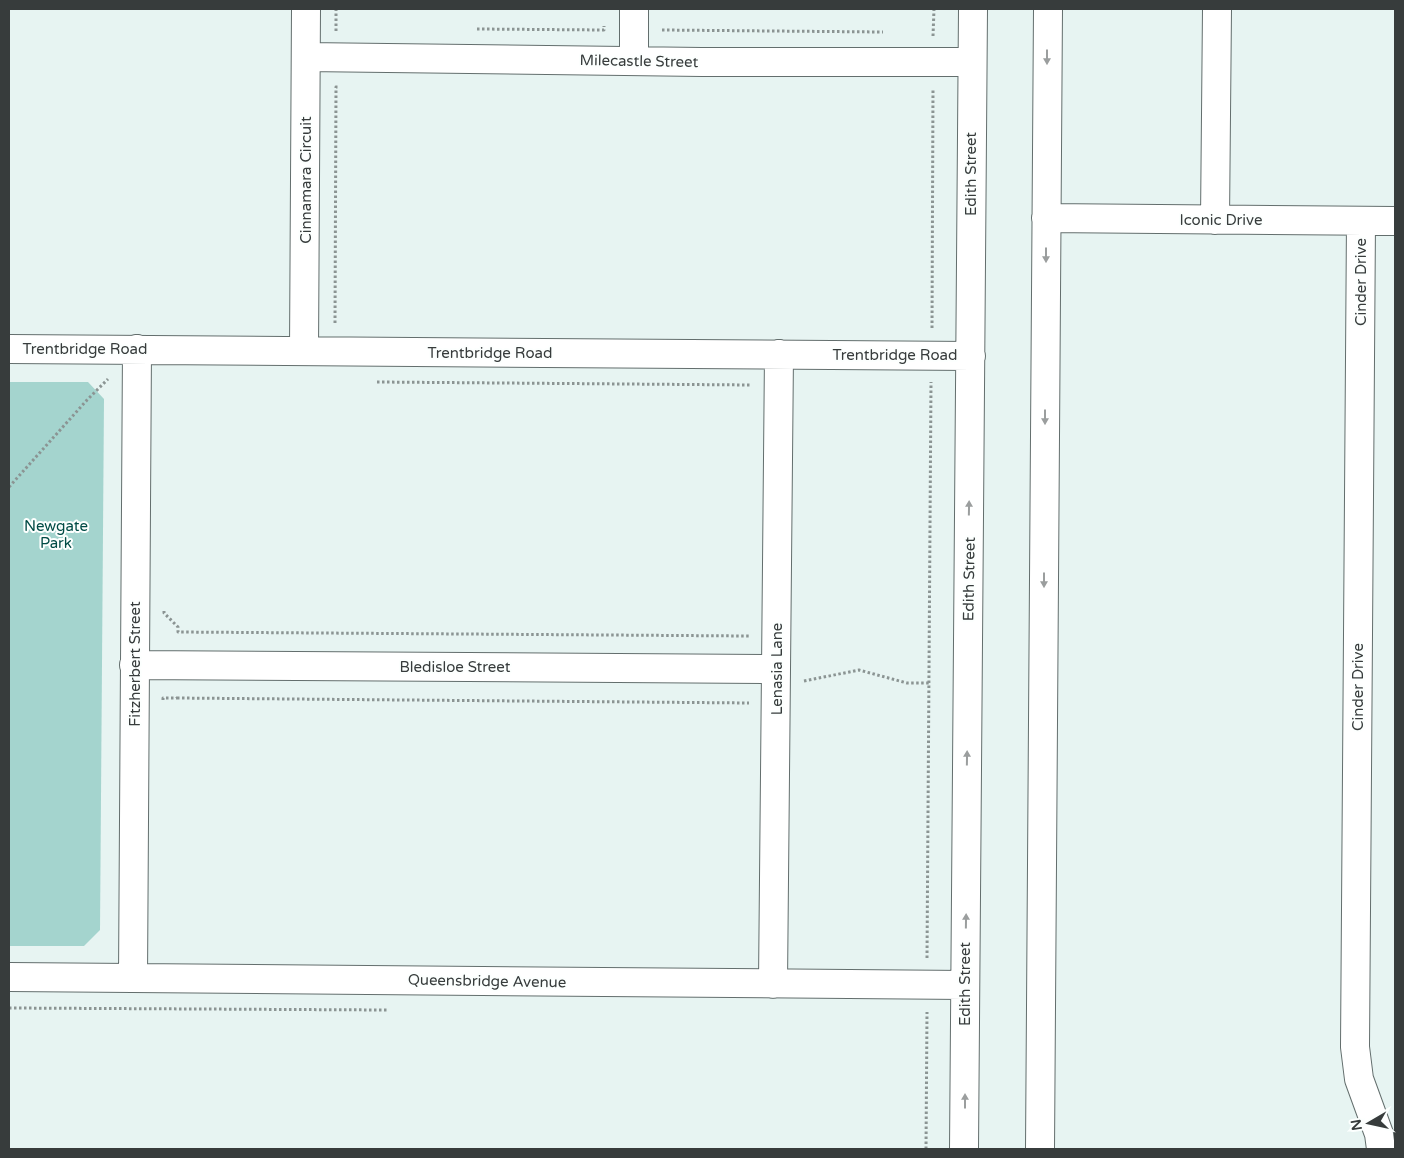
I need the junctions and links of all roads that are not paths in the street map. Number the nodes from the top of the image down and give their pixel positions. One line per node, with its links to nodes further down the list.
1 (306, 9): 6 (street, Cinnamara Circuit)
2 (973, 9): 8 (street, Edith Street)
3 (1048, 9): 9 (street, one-way to 9)
4 (1217, 9): 10 (street)
5 (634, 19): 7 (street)
6 (306, 57): 7 (street, Milecastle Street); 15 (street, Cinnamara Circuit)
7 (634, 60): 8 (street, Milecastle Street)
8 (972, 62): 17 (street, Edith Street)
9 (1046, 218): 10 (street, Iconic Drive); 25 (street, one-way to 25)
10 (1215, 220): 11 (street, Iconic Drive)
11 (1361, 221): 12 (street, Iconic Drive); 26 (street, Cinder Drive)
12 (1395, 221)
13 (9, 349): 14 (street, Trentbridge Road)
14 (137, 349): 15 (street, Trentbridge Road); 18 (street, Fitzherbert Street)
15 (304, 351): 16 (street, Trentbridge Road)
16 (779, 354): 17 (street, Trentbridge Road); 19 (street, Lenasia Lane)
17 (971, 356): 23 (street, Edith Street, one-way to 17)
18 (134, 665): 19 (street, Bledisloe Street); 21 (street, Fitzherbert Street)
19 (776, 686): 22 (street, Lenasia Lane)
20 (9, 977): 21 (street, Queensbridge Avenue)
21 (133, 978): 22 (street, Queensbridge Avenue)
22 (773, 984): 23 (street, Queensbridge Avenue)
23 (965, 984): 24 (street, Edith Street, one-way to 23)
24 (964, 1149)
25 (1040, 1149)
26 (1381, 1149)

